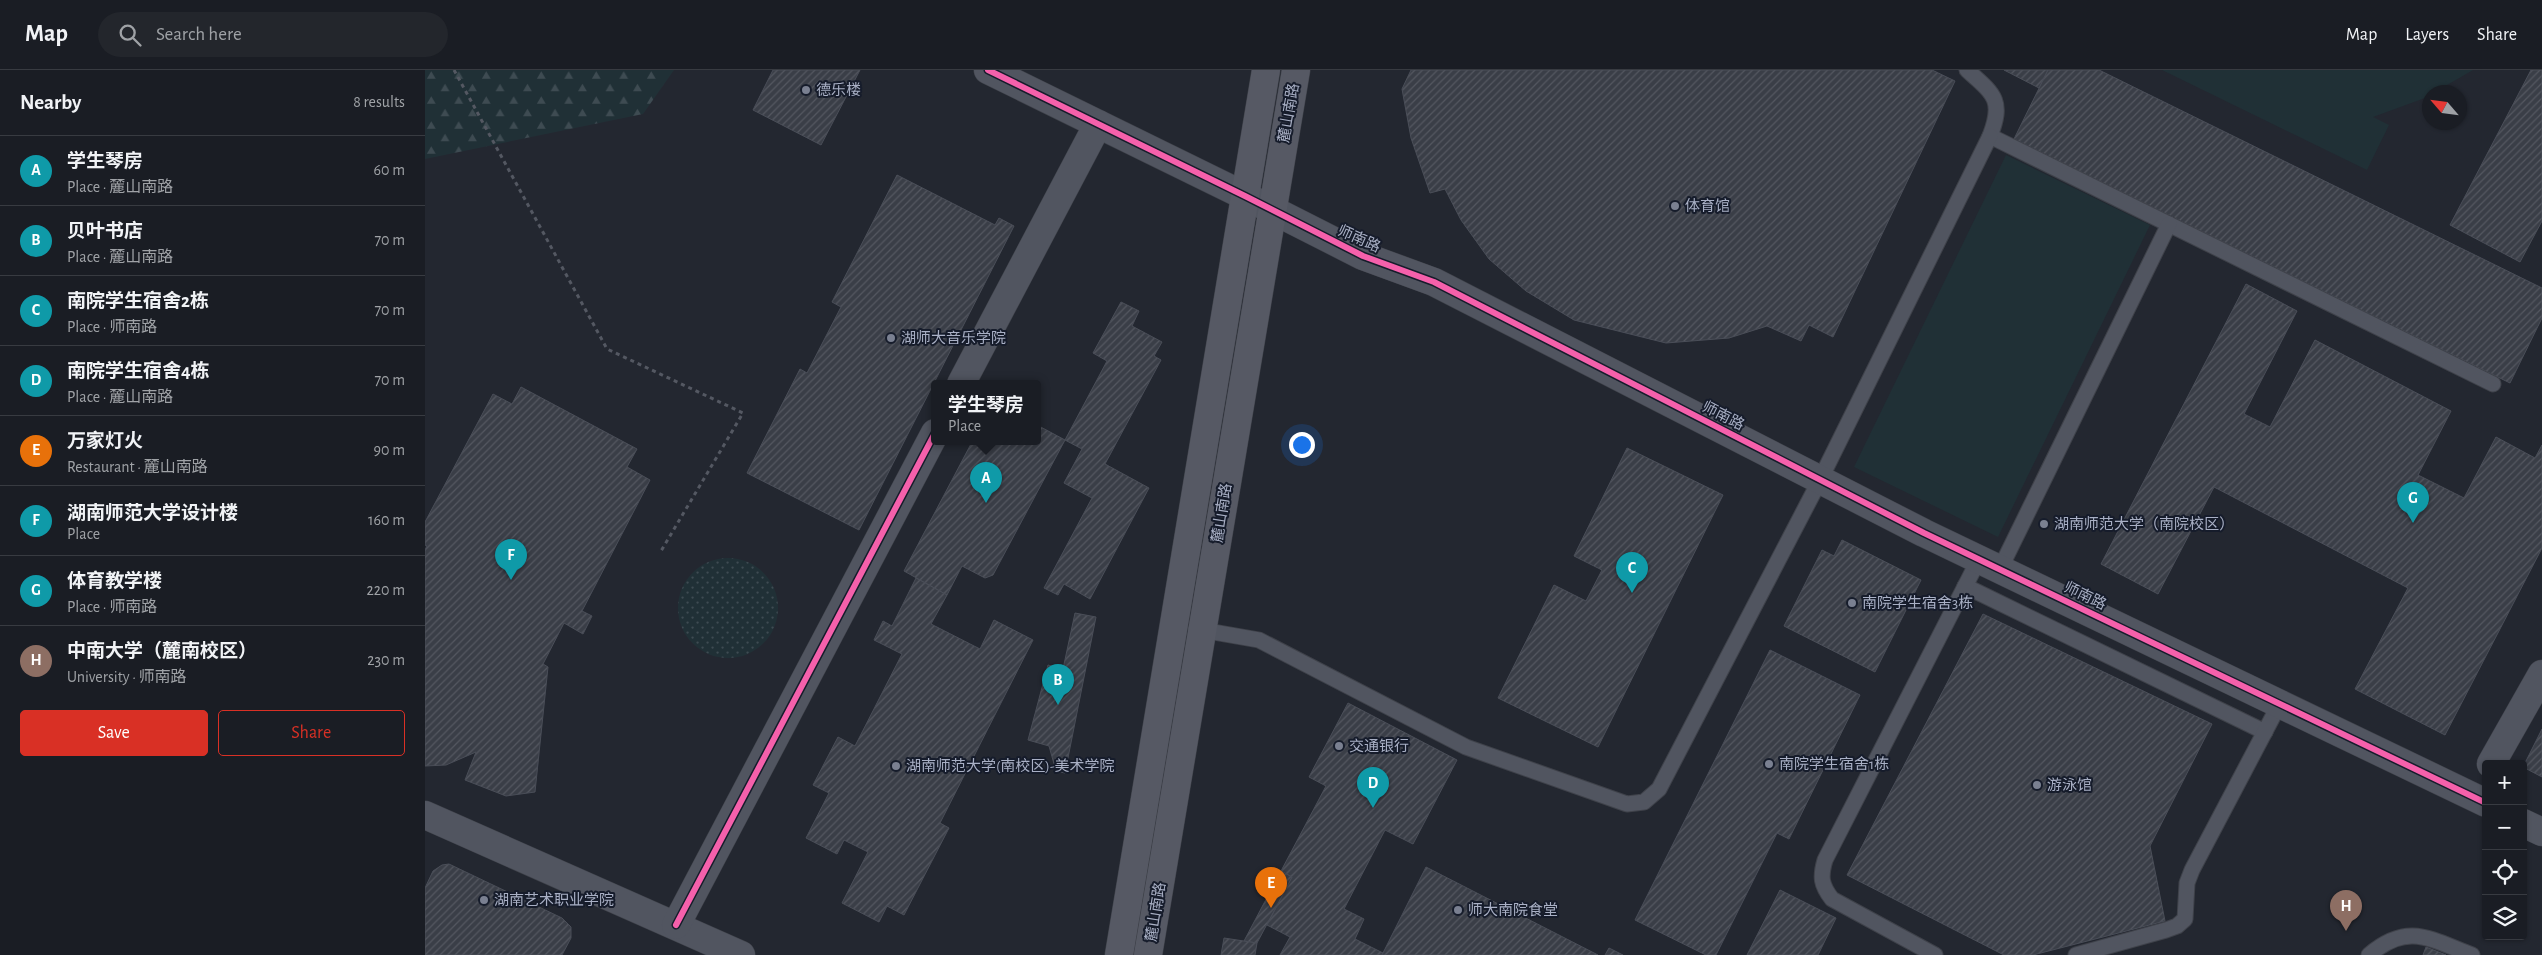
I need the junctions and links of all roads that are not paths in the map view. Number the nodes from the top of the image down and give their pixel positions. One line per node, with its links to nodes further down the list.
1 (988, 70): 5 (street, 师南路)
2 (1266, 70): 7 (main road, 麓山南路)
3 (1296, 70): 8 (main road, 麓山南路)
4 (1967, 70): 6 (lane)
5 (1098, 124): 7 (street, 师南路); 10 (street)
6 (1990, 136): 9 (lane); 13 (lane)
7 (1245, 196): 8 (street, 师南路); 16 (main road, 麓山南路)
8 (1272, 210): 13 (street, 师南路); 17 (main road, 麓山南路)
9 (2169, 224): 11 (lane); 14 (lane)
10 (963, 380)
11 (2493, 384)
12 (931, 442): 26 (street)
13 (1820, 480): 14 (street, 师南路); 17 (lane)
14 (1989, 564): 15 (lane); 19 (street, 师南路)
15 (1965, 586): 20 (lane); 30 (lane)
16 (1175, 626): 17 (lane); 28 (main road, 麓山南路)
17 (1203, 630): 29 (main road, 麓山南路)
18 (2542, 674): 21 (street)
19 (2280, 703): 20 (lane); 22 (street, 师南路)
20 (2265, 732): 31 (lane)
21 (2493, 760)
22 (2481, 791)
23 (425, 815): 26 (street)
24 (2527, 825): 25 (street)
25 (2542, 832)
26 (676, 925): 27 (street)
27 (741, 955)
28 (1119, 955)
29 (1148, 955)
30 (1935, 955)
31 (2076, 955)
32 (2369, 955): 33 (lane)
33 (2472, 955)

